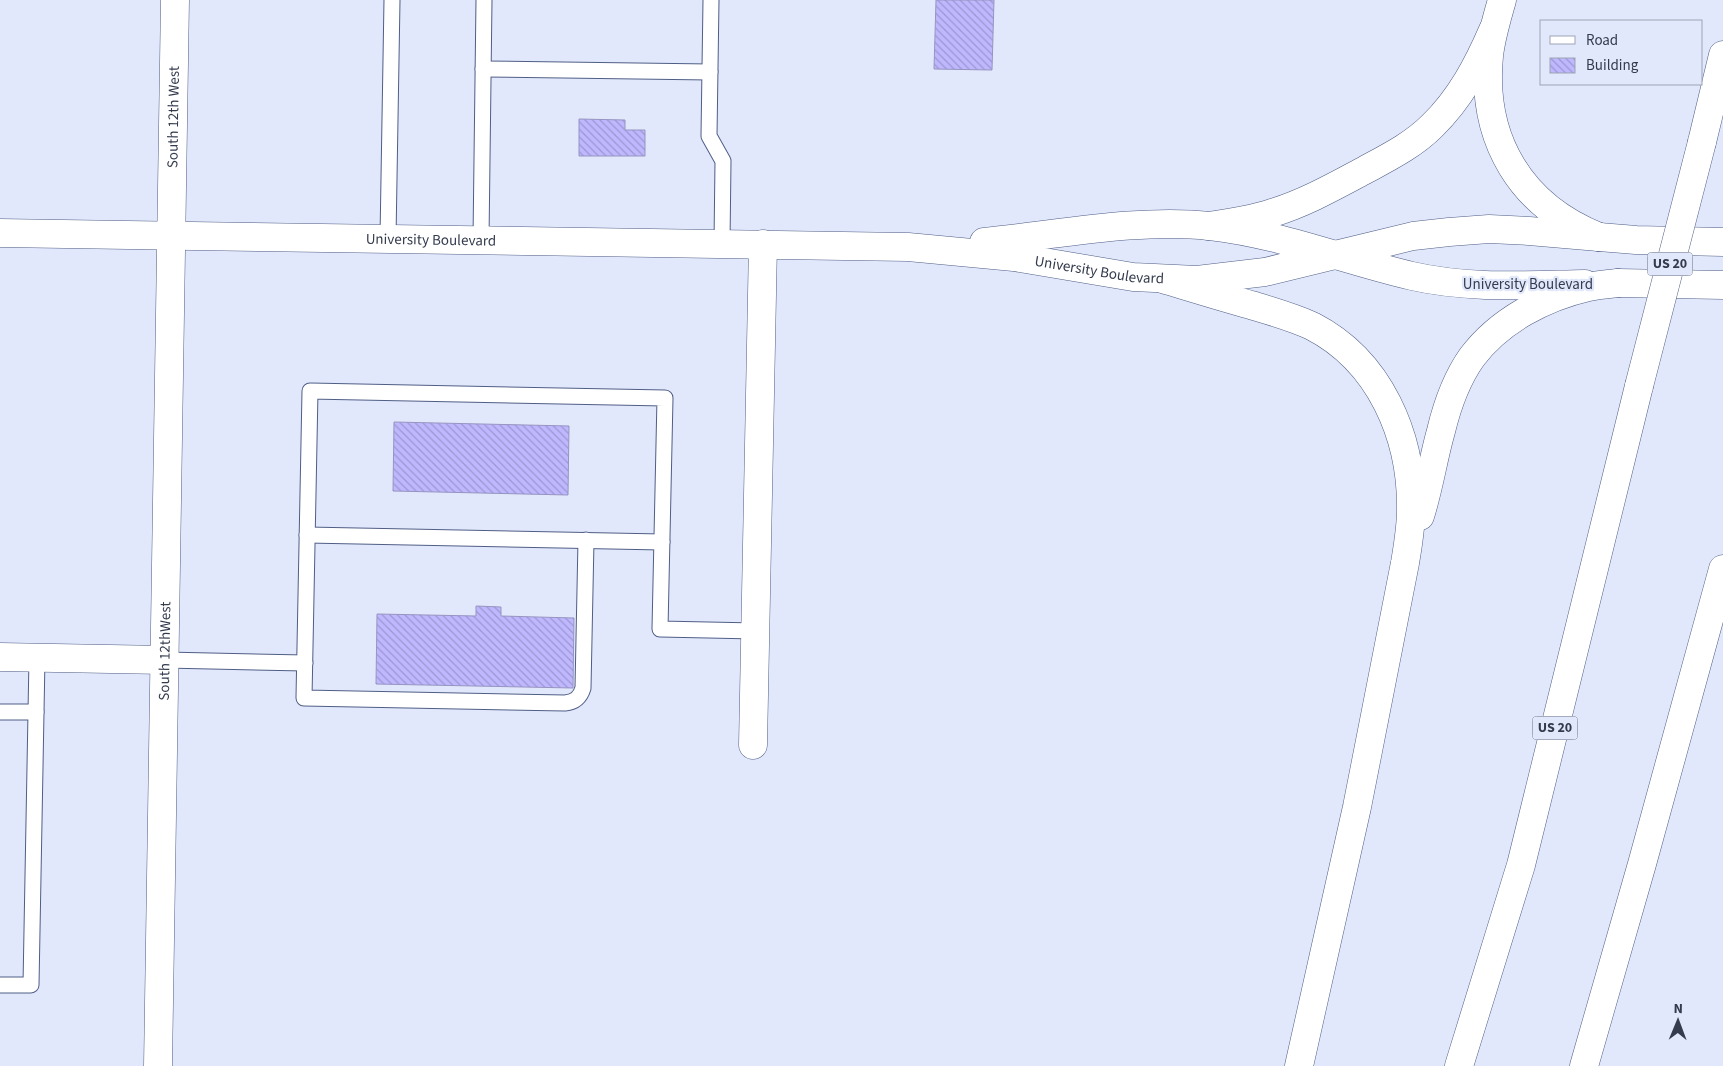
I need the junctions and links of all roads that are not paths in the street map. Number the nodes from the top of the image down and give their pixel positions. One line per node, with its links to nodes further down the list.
1 (175, 0): 12 (main road, South 12th West)
2 (392, 0): 14 (lane)
3 (484, 0): 8 (lane)
4 (711, 0): 9 (lane)
5 (1502, 0): 6 (main road)
6 (1493, 30): 10 (main road); 13 (main road)
7 (1723, 55): 40 (main road, US 20, bridge)
8 (483, 69): 9 (lane); 15 (lane)
9 (710, 72): 17 (lane)
10 (1208, 226): 19 (main road, University Boulevard); 20 (main road, University Boulevard)
11 (0, 232): 12 (main road, University Boulevard)
12 (172, 235): 14 (main road, University Boulevard); 32 (main road, South 12thWest)
13 (1599, 237): 16 (main road, University Boulevard); 20 (main road, University Boulevard)
14 (388, 238): 15 (main road, University Boulevard)
15 (480, 240): 17 (main road, University Boulevard)
16 (1723, 242)
17 (722, 243): 18 (main road, University Boulevard)
18 (763, 244): 19 (main road, University Boulevard); 29 (main road)
19 (862, 246): 21 (main road, University Boulevard)
20 (1336, 255): 21 (main road, University Boulevard); 22 (main road, University Boulevard)
21 (1163, 279): 27 (main road)
22 (1618, 283): 23 (main road, University Boulevard); 27 (main road)
23 (1723, 285)
24 (307, 535): 25 (lane); 26 (lane); 33 (lane)
25 (586, 540): 26 (lane); 33 (lane)
26 (662, 542): 29 (lane)
27 (1405, 562): 39 (main road)
28 (1723, 569): 41 (main road)
29 (756, 631): 36 (main road)
30 (0, 657): 31 (main road)
31 (37, 658): 32 (main road); 35 (lane)
32 (165, 660): 33 (lane); 38 (main road, South 12thWest)
33 (305, 663)
34 (0, 712): 35 (lane)
35 (36, 712): 37 (lane)
36 (753, 745)
37 (0, 985)
38 (158, 1066)
39 (1299, 1066)
40 (1459, 1066)
41 (1584, 1066)

